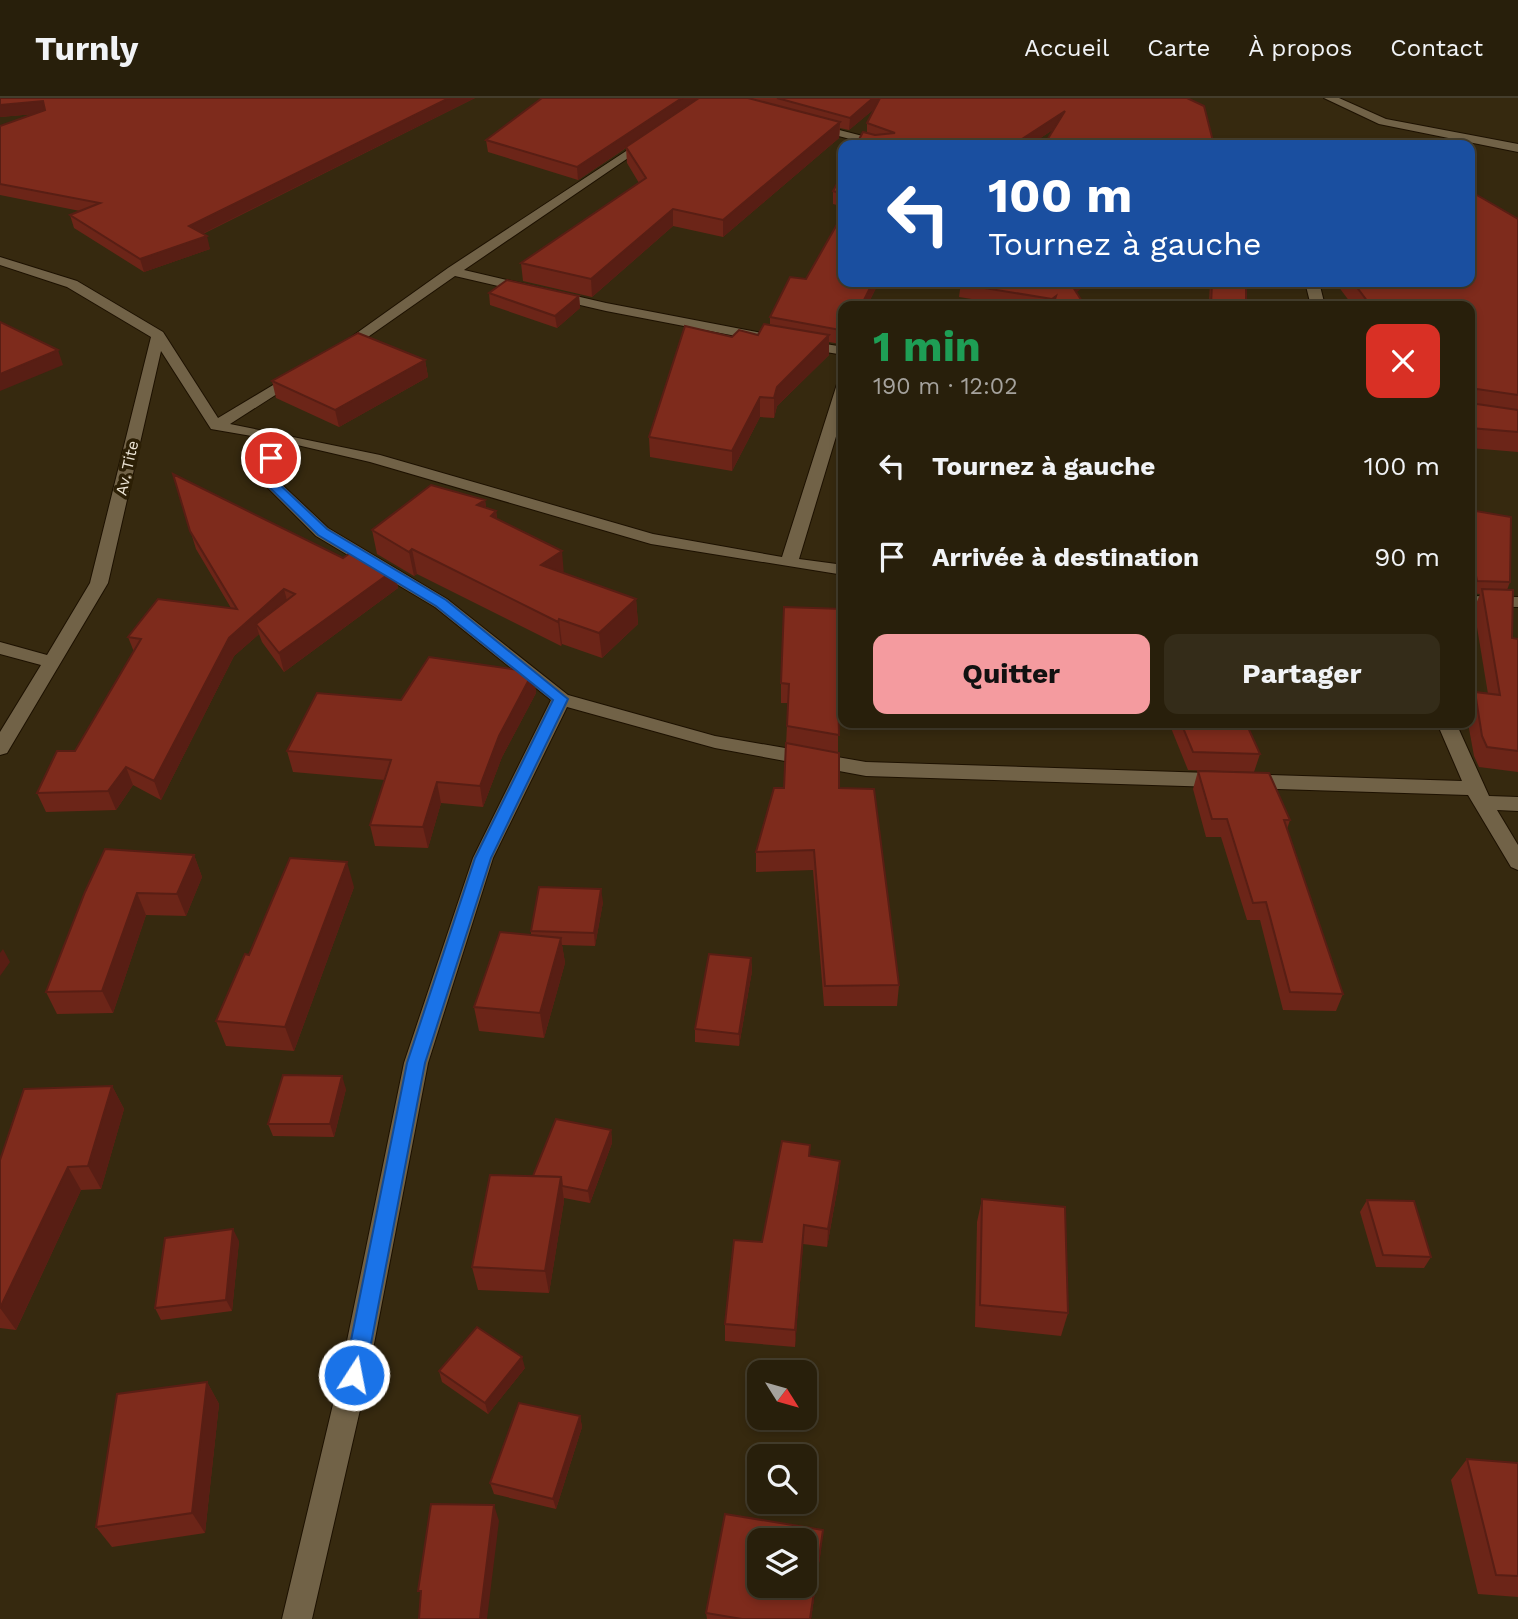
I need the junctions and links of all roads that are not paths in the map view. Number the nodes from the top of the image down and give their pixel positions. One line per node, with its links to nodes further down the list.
1 (1330, 98): 5 (street)
2 (800, 122): 4 (street)
3 (666, 128): 7 (street)
4 (867, 140)
5 (1518, 148)
6 (0, 261): 8 (street)
7 (453, 271): 9 (street); 11 (street)
8 (158, 335): 11 (street); 18 (street, Av. Tite)
9 (838, 350)
10 (838, 404): 13 (street)
11 (216, 426): 12 (street)
12 (272, 435): 13 (street); 19 (street)
13 (789, 563): 14 (street)
14 (838, 569)
15 (1475, 601): 16 (street)
16 (1518, 602)
17 (0, 648): 18 (street)
18 (53, 662): 21 (street, Av. Tite)
19 (561, 699): 22 (street); 25 (street)
20 (1449, 728): 22 (street)
21 (0, 748)
22 (1479, 795): 23 (street); 24 (street)
23 (1518, 804)
24 (1518, 862)
25 (297, 1619)

